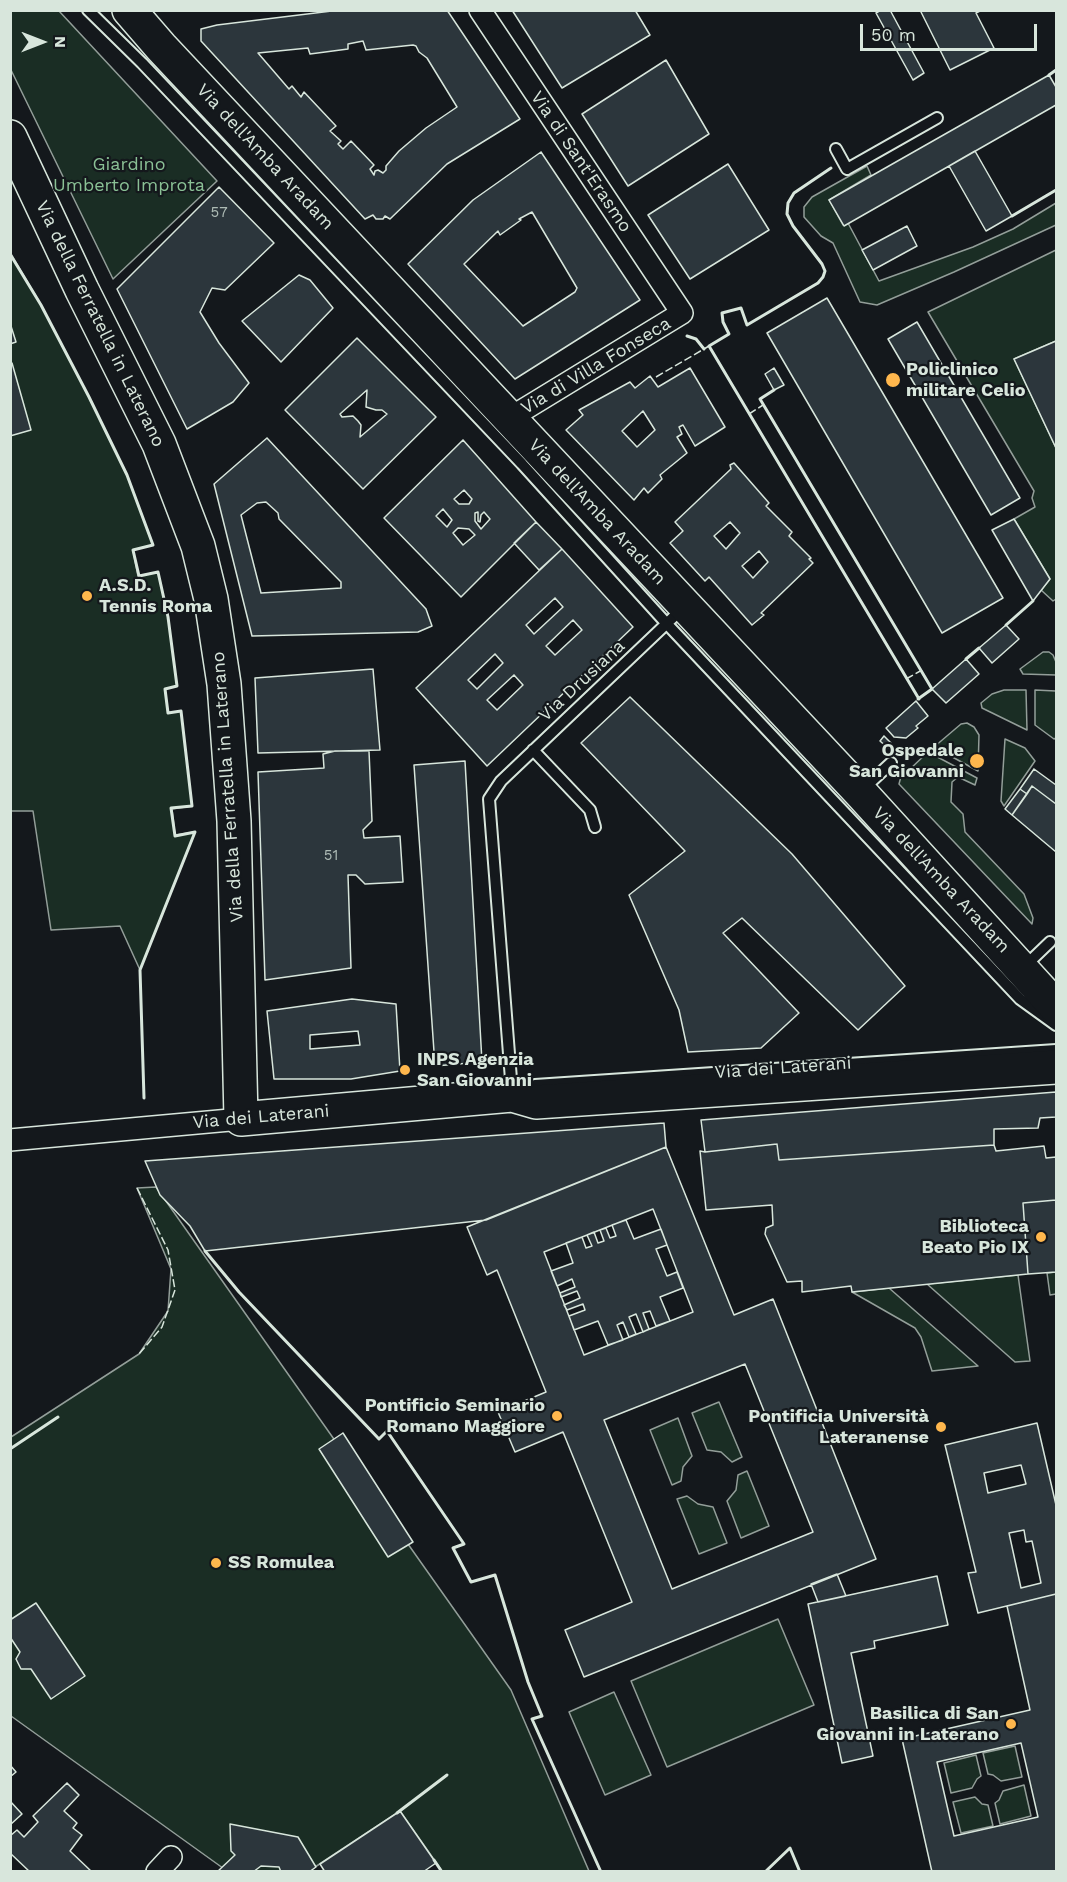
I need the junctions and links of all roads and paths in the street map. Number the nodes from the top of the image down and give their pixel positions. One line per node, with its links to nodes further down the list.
1 (88, 10): 4 (lane, Via dell'Amba Aradam)
2 (480, 10): 8 (street, Via di Sant'Erasmo)
3 (137, 13): 4 (lane); 9 (main road, Via dell'Amba Aradam)
4 (142, 63): 10 (lane, Via dell'Amba Aradam)
5 (937, 118): 7 (lane)
6 (10, 137): 22 (main road, Via della Ferratella in Laterano)
7 (836, 149)
8 (682, 313): 9 (street, Via di Villa Fonseca)
9 (510, 418): 10 (main road, Via dell'Amba Aradam)
10 (676, 615): 11 (lane, Via Drusiana); 13 (main road, Via dell'Amba Aradam); 16 (lane, Via dell'Amba Aradam)
11 (533, 750): 14 (lane); 21 (lane, Via Drusiana)
12 (891, 763): 13 (lane)
13 (860, 792): 16 (main road, Via dell'Amba Aradam)
14 (595, 827)
15 (1050, 942): 16 (lane)
16 (1014, 976): 17 (main road, Via dell'Amba Aradam); 18 (lane, Via dell'Amba Aradam)
17 (1056, 1007)
18 (1056, 1025)
19 (1056, 1050): 21 (lane, Via dei Laterani)
20 (1056, 1067): 21 (main road, Via dei Laterani)
21 (512, 1095): 22 (main road, Via dei Laterani)
22 (241, 1119): 23 (street, Via dei Laterani)
23 (10, 1140)

